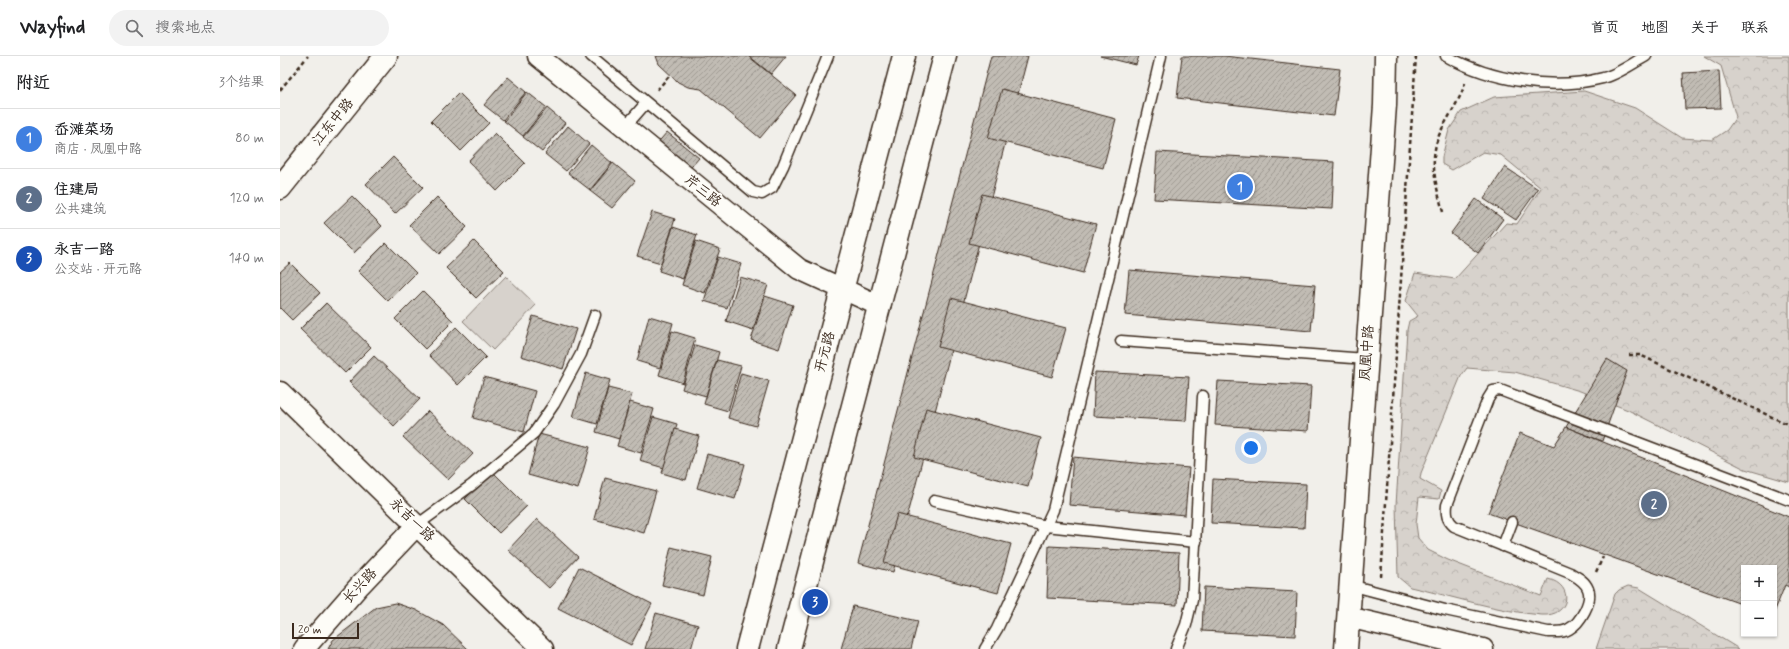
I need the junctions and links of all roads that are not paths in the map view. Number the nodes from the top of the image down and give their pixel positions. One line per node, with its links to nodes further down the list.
1 (386, 56): 13 (main road, 江东中路)
2 (538, 56): 12 (street, 芹三路)
3 (591, 56): 11 (lane)
4 (828, 56): 11 (lane)
5 (904, 56): 14 (main road, 开元路)
6 (945, 56): 15 (main road)
7 (1161, 56): 25 (lane)
8 (1386, 56): 18 (main road, 凤凰中路)
9 (1446, 56): 10 (lane)
10 (1646, 56)
11 (646, 103): 12 (lane)
12 (625, 127): 14 (street, 芹三路)
13 (280, 188)
14 (842, 288): 15 (street, 芹三路); 32 (main road, 开元路)
15 (880, 306): 33 (main road)
16 (595, 315): 24 (lane)
17 (1121, 341): 18 (lane)
18 (1366, 359): 28 (main road, 凤凰中路)
19 (280, 392): 24 (street, 永吉一路)
20 (1203, 396): 26 (lane)
21 (1789, 500): 27 (lane)
22 (934, 501): 25 (lane)
23 (1512, 522): 27 (lane)
24 (417, 525): 30 (street, 长兴路); 31 (street, 永吉一路)
25 (1046, 526): 26 (lane); 34 (lane)
26 (1196, 542): 35 (lane)
27 (1503, 546): 28 (lane)
28 (1350, 585): 29 (main road, 凤凰中路)
29 (1348, 617): 36 (main road, 凤凰中路); 37 (street)
30 (304, 649)
31 (543, 649)
32 (747, 649)
33 (789, 649)
34 (985, 649)
35 (1176, 649)
36 (1346, 649)
37 (1483, 649)

